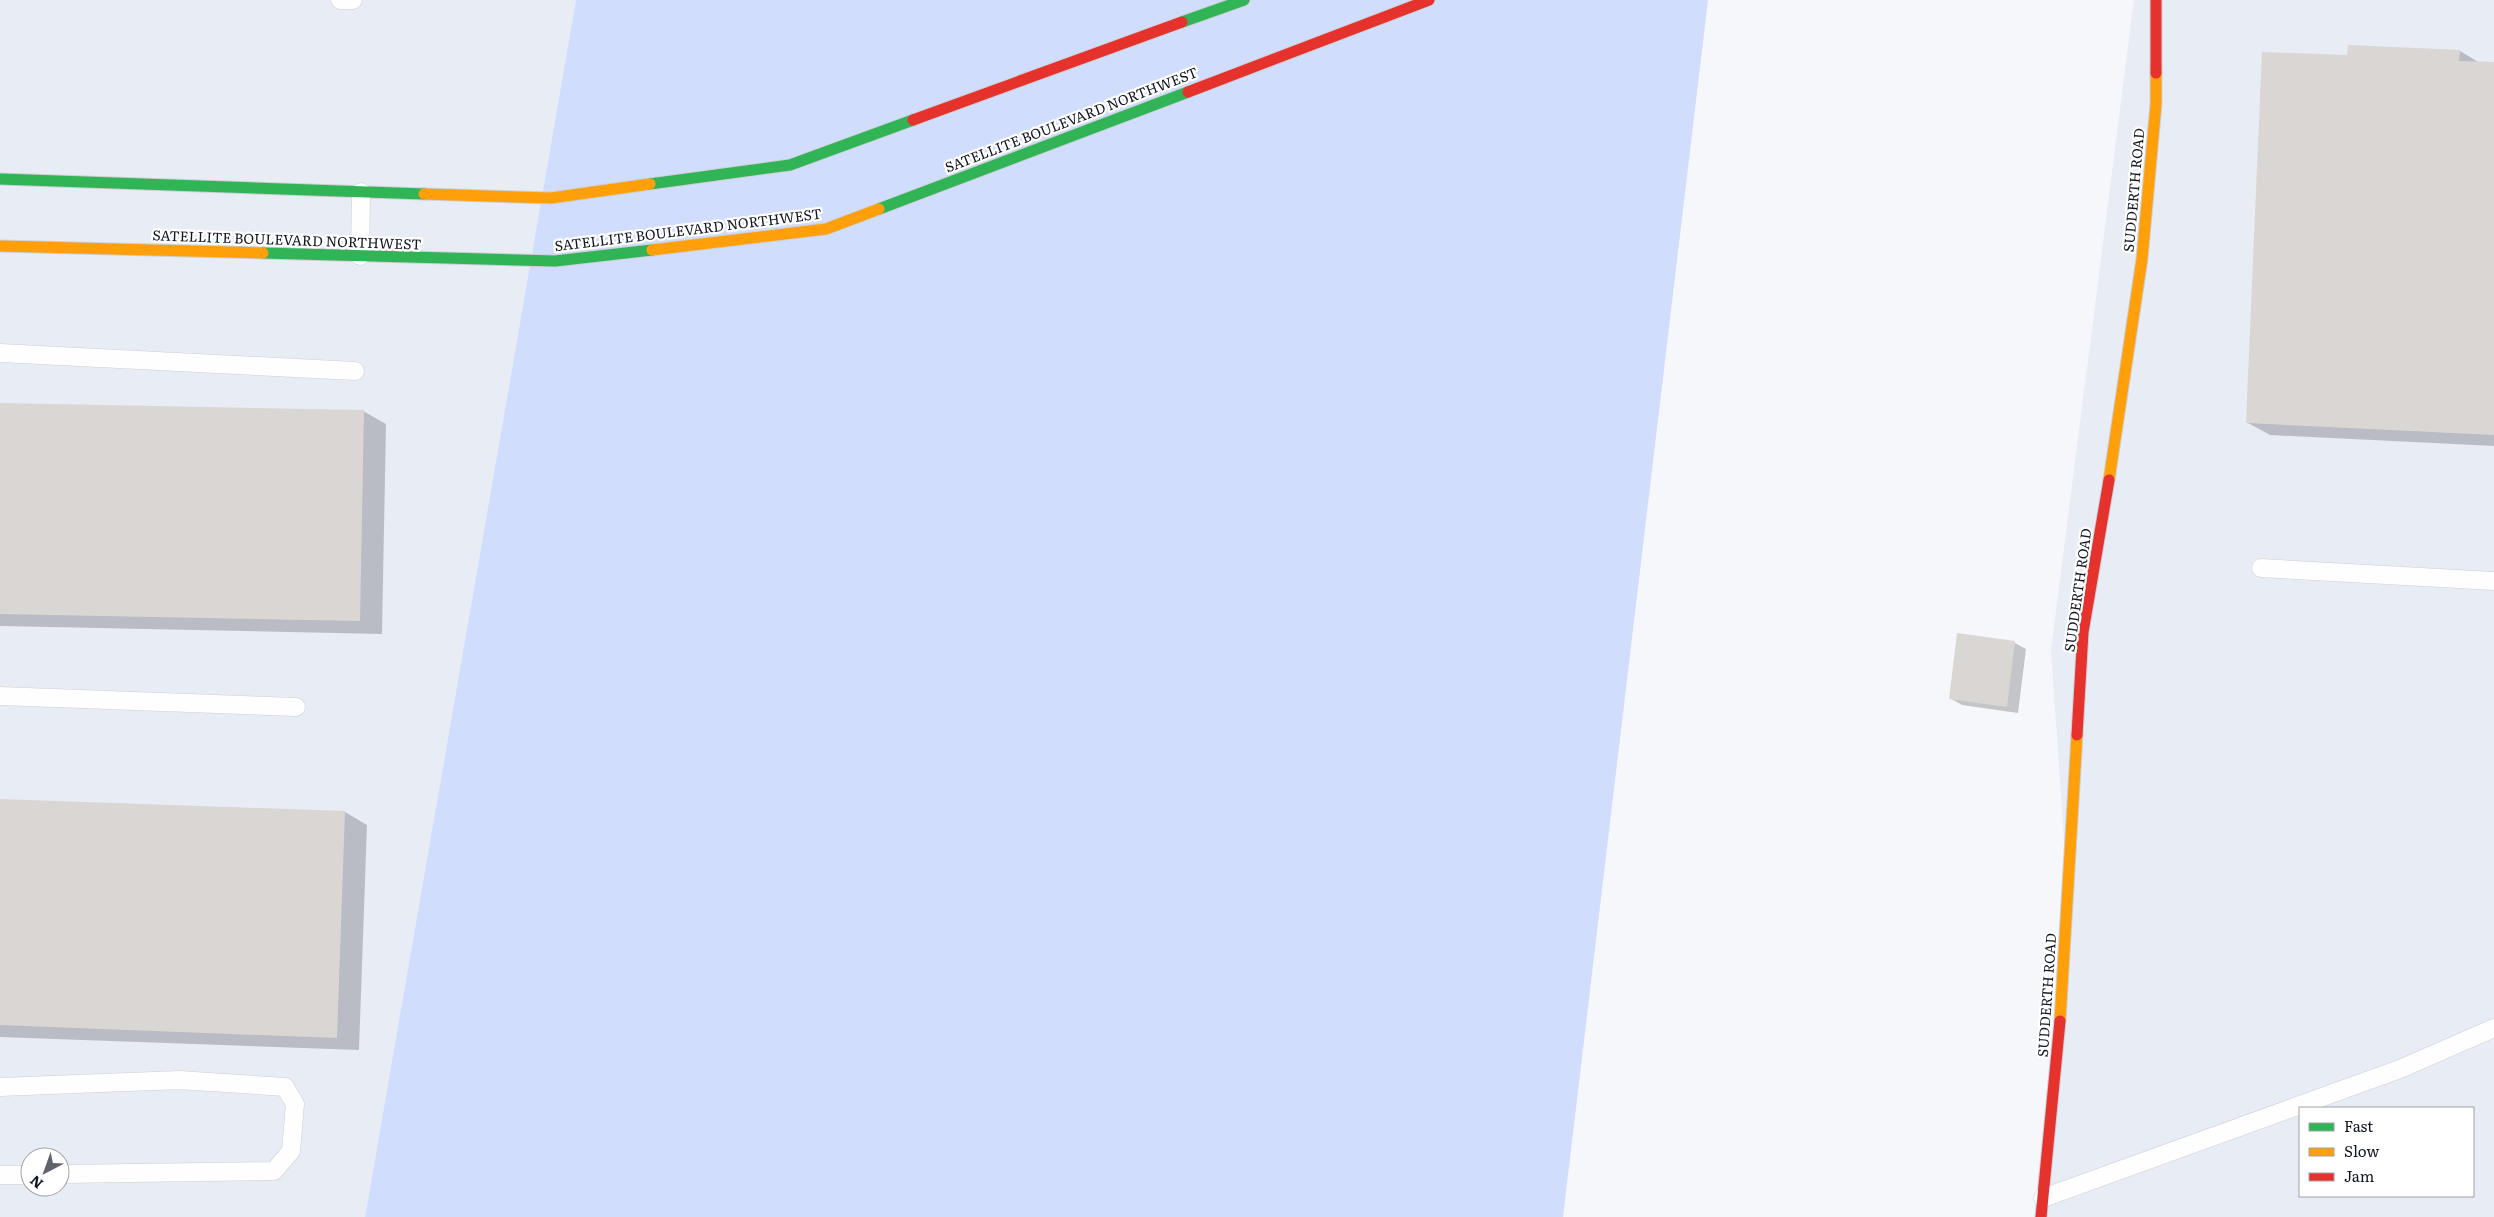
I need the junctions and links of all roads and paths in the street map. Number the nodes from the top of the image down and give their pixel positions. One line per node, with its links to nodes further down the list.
1 (340, 0): 2 (lane)
2 (353, 0)
3 (1244, 0): 7 (main road)
4 (1429, 0): 9 (main road, SATELLITE BOULEVARD NORTHWEST)
5 (2156, 0): 21 (main road, SUDDERTH ROAD)
6 (0, 179): 7 (main road)
7 (361, 192): 9 (lane)
8 (0, 246): 9 (main road, SATELLITE BOULEVARD NORTHWEST)
9 (360, 256)
10 (0, 353): 11 (lane)
11 (356, 371)
12 (2261, 568): 13 (lane)
13 (2494, 581)
14 (0, 696): 15 (lane)
15 (296, 706)
16 (2494, 1028): 21 (lane)
17 (0, 1087): 18 (lane)
18 (70, 1174)
19 (20, 1175): 20 (lane)
20 (0, 1176)
21 (2043, 1198): 22 (main road, SUDDERTH ROAD)
22 (2041, 1217)

